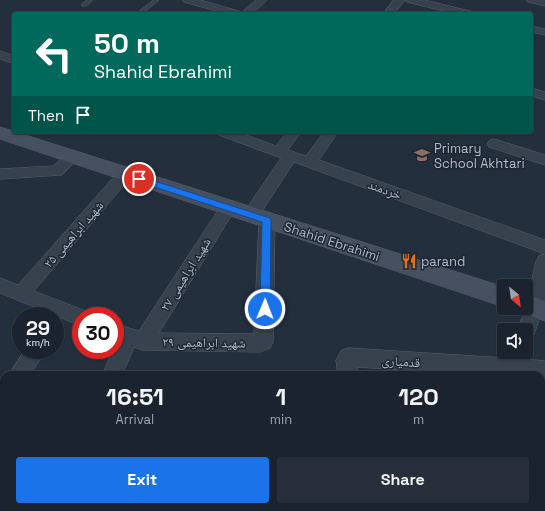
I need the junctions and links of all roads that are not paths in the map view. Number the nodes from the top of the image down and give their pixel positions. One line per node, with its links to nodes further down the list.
1 (91, 0): 9 (lane)
2 (157, 0): 10 (lane)
3 (190, 0): 11 (street)
4 (262, 0): 12 (street)
5 (400, 0): 13 (street)
6 (412, 0): 14 (street)
7 (532, 0): 8 (street)
8 (545, 3)
9 (84, 5)
10 (142, 12)
11 (232, 12)
12 (248, 12)
13 (390, 12)
14 (462, 12)
15 (533, 29): 16 (street)
16 (545, 32)
17 (533, 93): 18 (street)
18 (545, 96)
19 (0, 133): 25 (street, Shahid Ebrahimi)
20 (230, 134): 24 (street, خردمند)
21 (293, 134): 24 (street)
22 (330, 134): 27 (street)
23 (494, 144): 26 (street)
24 (285, 153): 27 (street, خردمند); 31 (street)
25 (73, 157): 28 (street); 29 (street, Shahid Ebrahimi)
26 (545, 160)
27 (310, 162): 32 (street, خردمند)
28 (0, 174)
29 (125, 174): 30 (street, Shahid Ebrahimi); 35 (street, شهید ابراهیمی ۲۵)
30 (228, 208): 31 (street, Shahid Ebrahimi); 40 (street, شهید ابراهیمی ۲۷)
31 (259, 218): 36 (street, Shahid Ebrahimi); 40 (street, شهید ابراهیمی ۲۹)
32 (545, 247)
33 (545, 261): 38 (street)
34 (0, 286): 35 (street)
35 (21, 294): 37 (street)
36 (497, 295)
37 (43, 307)
38 (535, 307): 39 (street)
39 (529, 323)
40 (129, 337): 45 (street, شهید ابراهیمی ۲۷)
41 (30, 359): 44 (street)
42 (515, 360): 43 (street, قدمیاری); 47 (street, قدمیاری)
43 (545, 370)
44 (22, 371)
45 (114, 371)
46 (347, 371): 47 (street, قدمیاری)
47 (492, 371)

